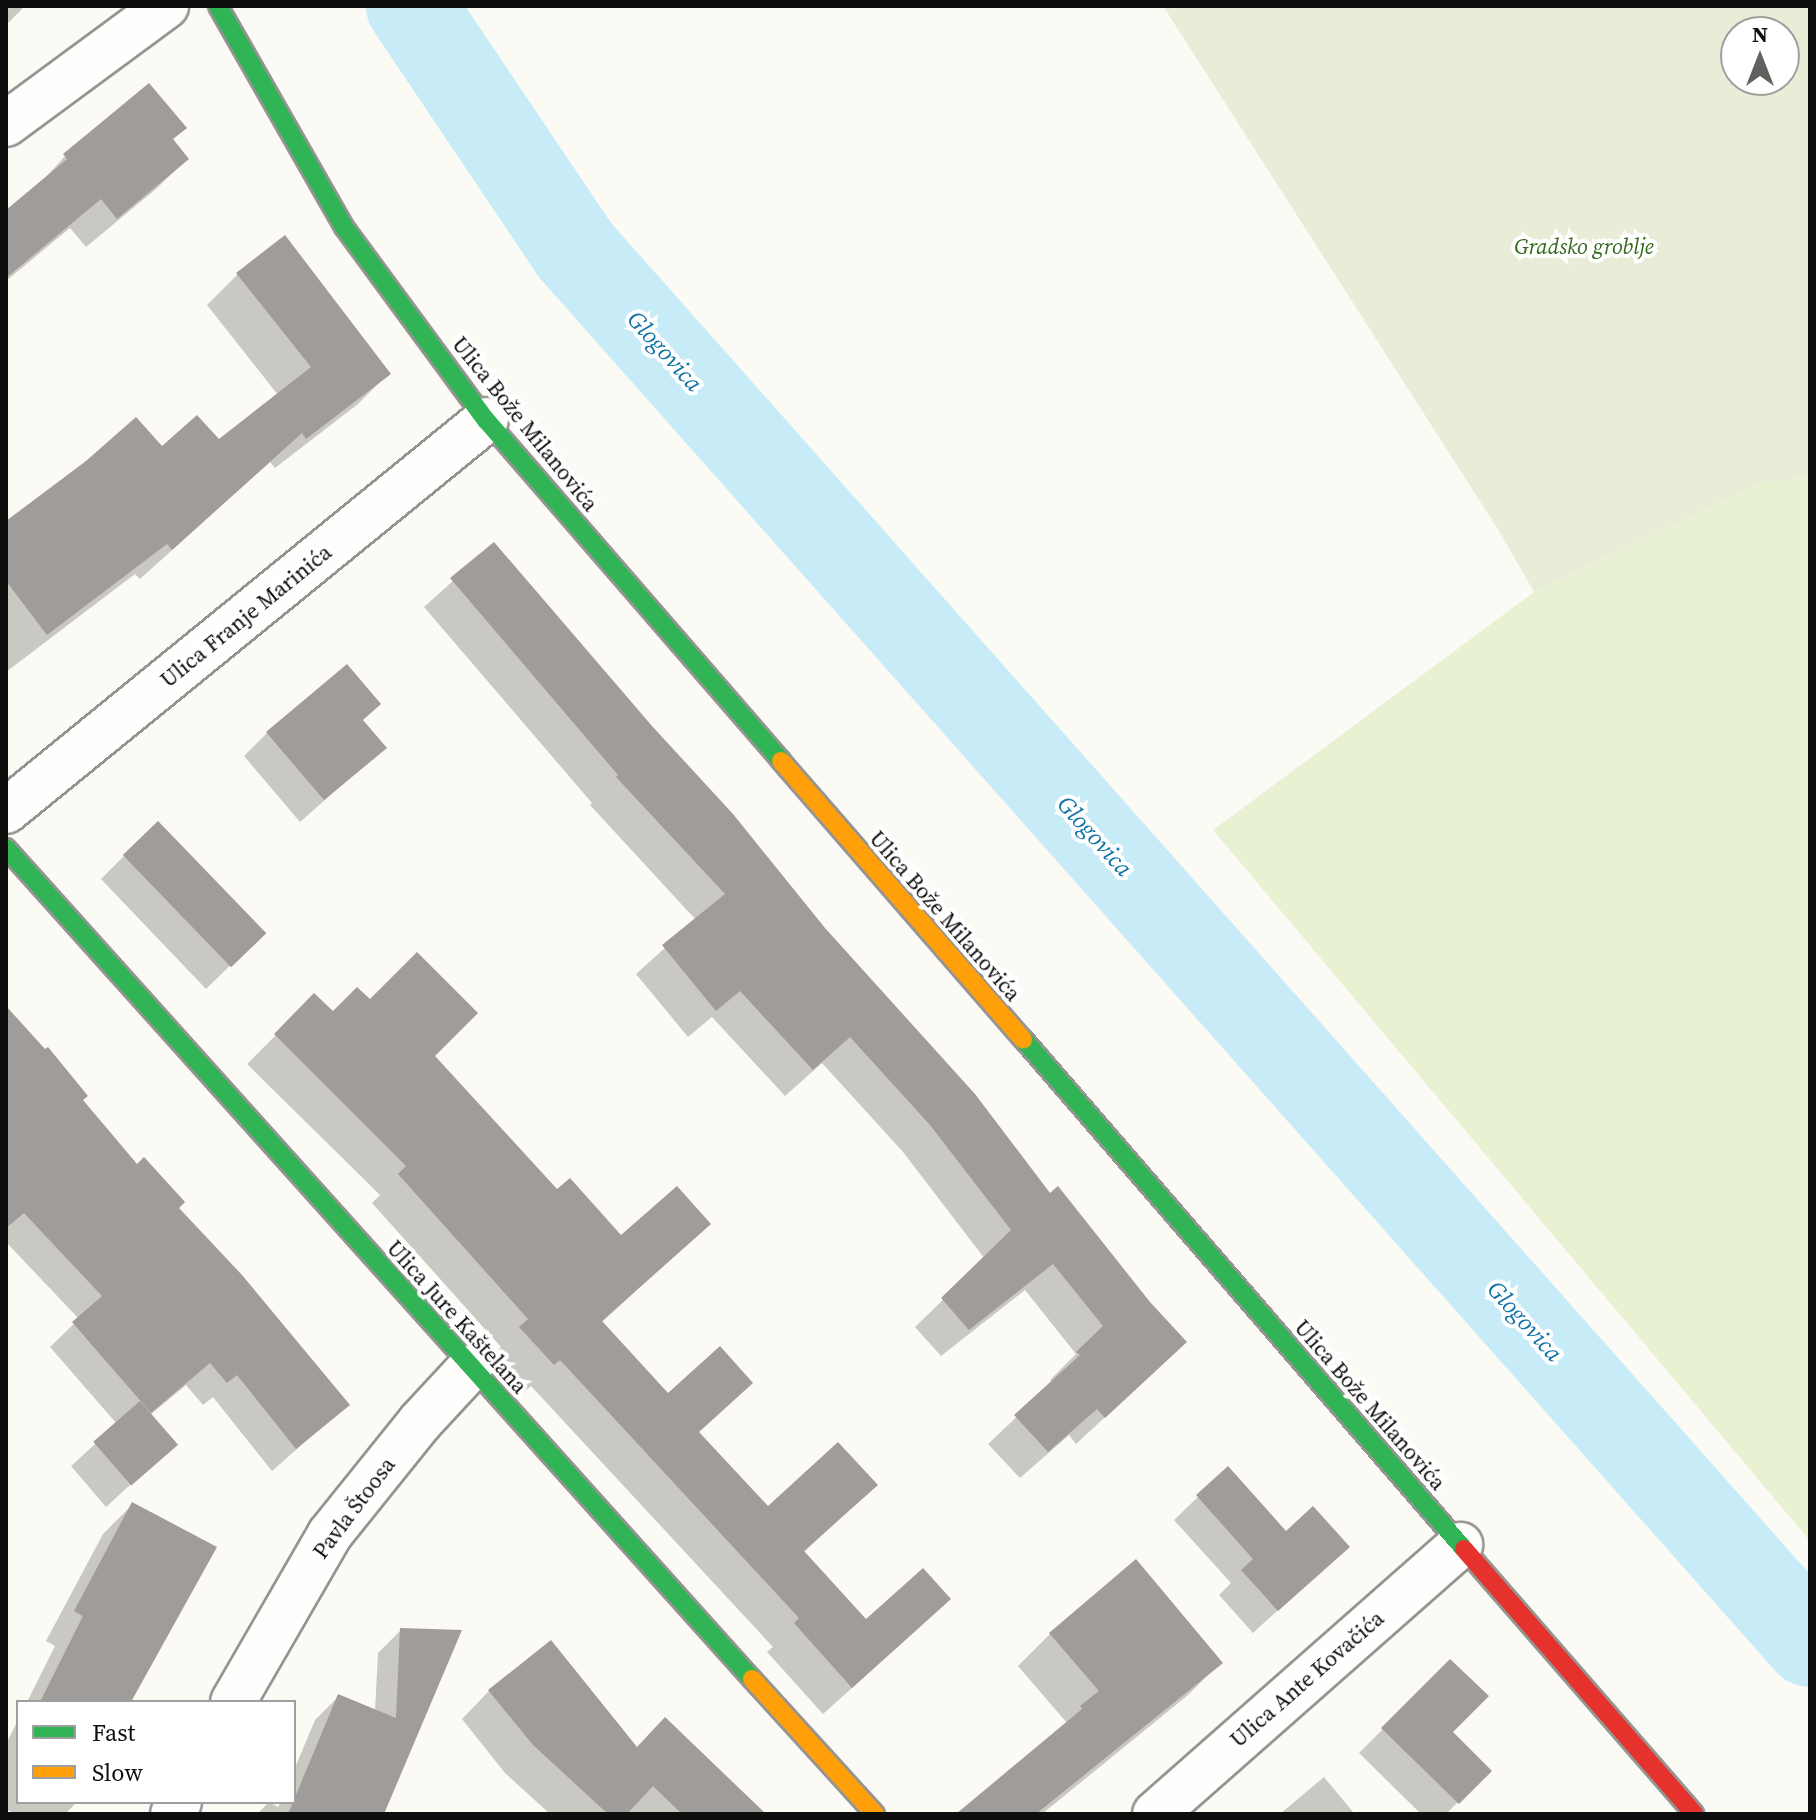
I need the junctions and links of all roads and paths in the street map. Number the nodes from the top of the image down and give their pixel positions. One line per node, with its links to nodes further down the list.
1 (166, 6): 3 (street)
2 (218, 6): 4 (main road, Ulica Bože Milanovića)
3 (6, 124)
4 (486, 420): 5 (street, Ulica Franje Marinića); 8 (main road, Ulica Bože Milanovića)
5 (6, 811)
6 (6, 848): 7 (main road, Ulica Jure Kaštelana)
7 (470, 1368): 9 (street, Pavla Štoosa); 10 (main road, Ulica Jure Kaštelana)
8 (1460, 1545): 11 (street, Ulica Ante Kovačića); 12 (main road, Ulica Bože Milanovića)
9 (234, 1700)
10 (875, 1814)
11 (1155, 1814)
12 (1694, 1814)

